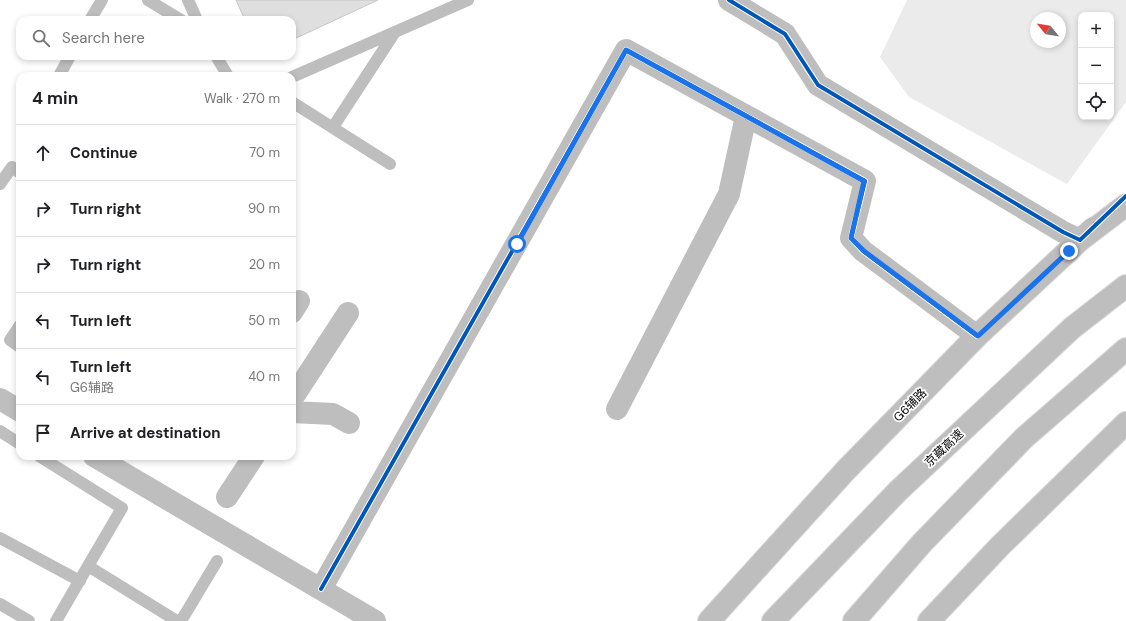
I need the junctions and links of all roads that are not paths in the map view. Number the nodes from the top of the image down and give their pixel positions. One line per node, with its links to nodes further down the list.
1 (102, 0): 6 (lane)
2 (148, 0): 7 (lane)
3 (188, 0): 8 (lane)
4 (468, 0): 9 (lane)
5 (729, 0): 23 (main road)
6 (92, 16)
7 (175, 16)
8 (195, 16)
9 (395, 32): 14 (lane); 17 (lane)
10 (68, 60): 12 (lane)
11 (218, 60): 13 (lane)
12 (61, 72)
13 (226, 72)
14 (296, 75)
15 (296, 104): 17 (lane)
16 (746, 116): 27 (main road); 33 (main road); 47 (main road)
17 (333, 127): 18 (lane)
18 (390, 164)
19 (16, 170): 20 (lane)
20 (0, 184)
21 (1126, 196): 23 (main road)
22 (1126, 205): 23 (main road, G6辅路)
23 (1080, 240): 27 (main road, G6辅路)
24 (1126, 286): 55 (main road, 京藏高速)
25 (348, 313): 30 (main road)
26 (16, 331): 28 (lane)
27 (978, 336): 54 (main road, G6辅路)
28 (16, 344)
29 (1126, 349): 56 (main road)
30 (296, 392)
31 (0, 399): 32 (main road)
32 (16, 409)
33 (617, 409)
34 (296, 412): 35 (main road)
35 (349, 423)
36 (1126, 423): 57 (main road)
37 (0, 432): 38 (lane)
38 (16, 442)
39 (45, 460): 45 (lane)
40 (103, 460): 47 (main road)
41 (251, 460): 42 (main road)
42 (227, 497)
43 (0, 538): 46 (lane)
44 (217, 561): 52 (lane)
45 (88, 566): 46 (lane); 51 (lane)
46 (80, 581): 50 (lane)
47 (321, 590): 53 (main road)
48 (0, 604): 49 (lane)
49 (29, 621)
50 (56, 621)
51 (177, 621)
52 (181, 621)
53 (375, 621)
54 (709, 621)
55 (773, 621)
56 (854, 621)
57 (930, 621)

